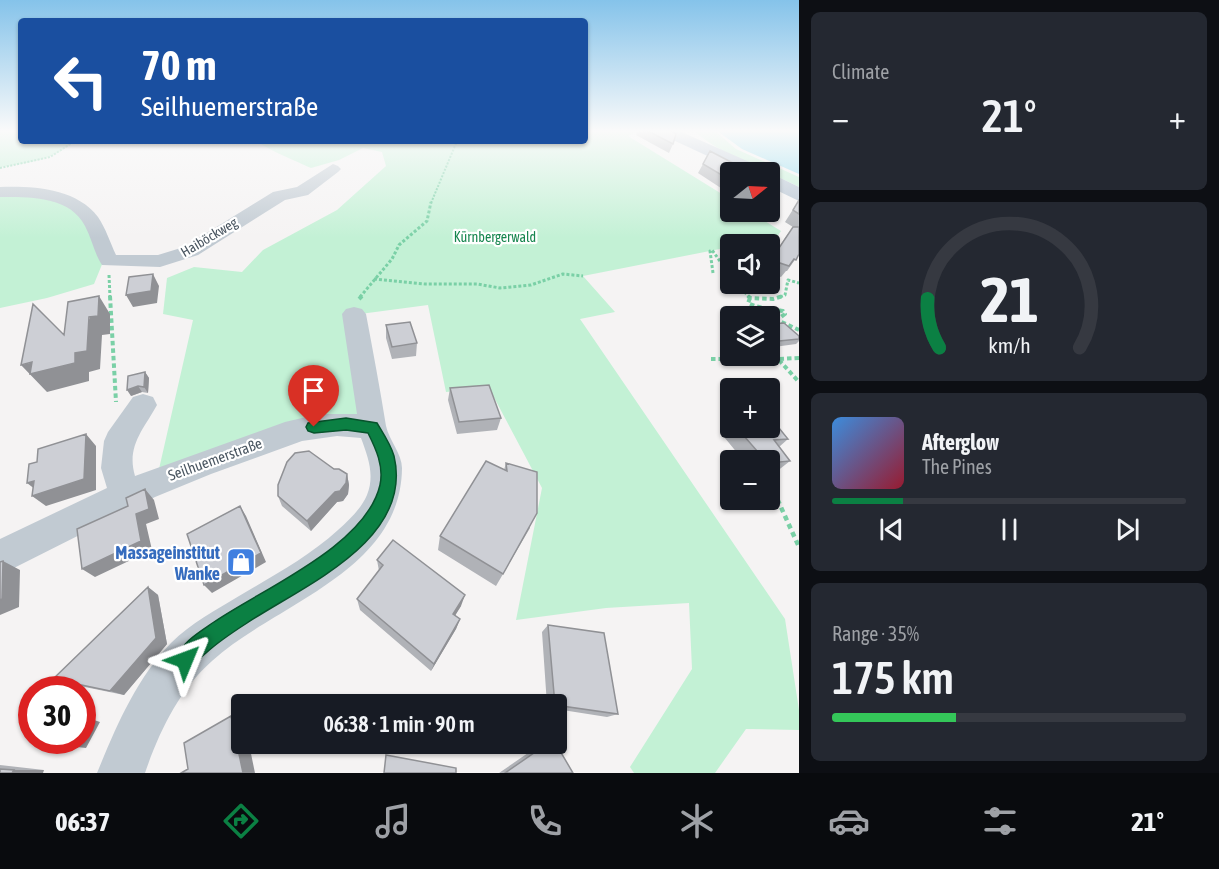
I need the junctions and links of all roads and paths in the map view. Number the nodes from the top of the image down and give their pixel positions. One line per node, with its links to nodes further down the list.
1 (443, 166): 10 (path)
2 (333, 169): 7 (street, Haiböckweg)
3 (780, 185): 5 (main road)
4 (0, 192): 7 (street)
5 (799, 195)
6 (720, 261): 8 (path)
7 (109, 265): 24 (path)
8 (713, 273)
9 (583, 276): 10 (path)
10 (374, 279): 14 (path)
11 (799, 283): 13 (path)
12 (747, 294): 13 (path)
13 (750, 298): 15 (path)
14 (354, 314): 23 (street)
15 (799, 330)
16 (799, 358): 19 (path)
17 (711, 359): 18 (path)
18 (720, 359)
19 (780, 359)
20 (780, 361): 21 (path)
21 (799, 382)
22 (143, 405): 24 (street)
23 (372, 428): 25 (street, Seilhuemerstraße); 29 (street)
24 (123, 433): 25 (street)
25 (125, 496): 28 (street, Seilhuemerstraße)
26 (780, 505): 27 (path)
27 (799, 547)
28 (0, 557)
29 (122, 773)

